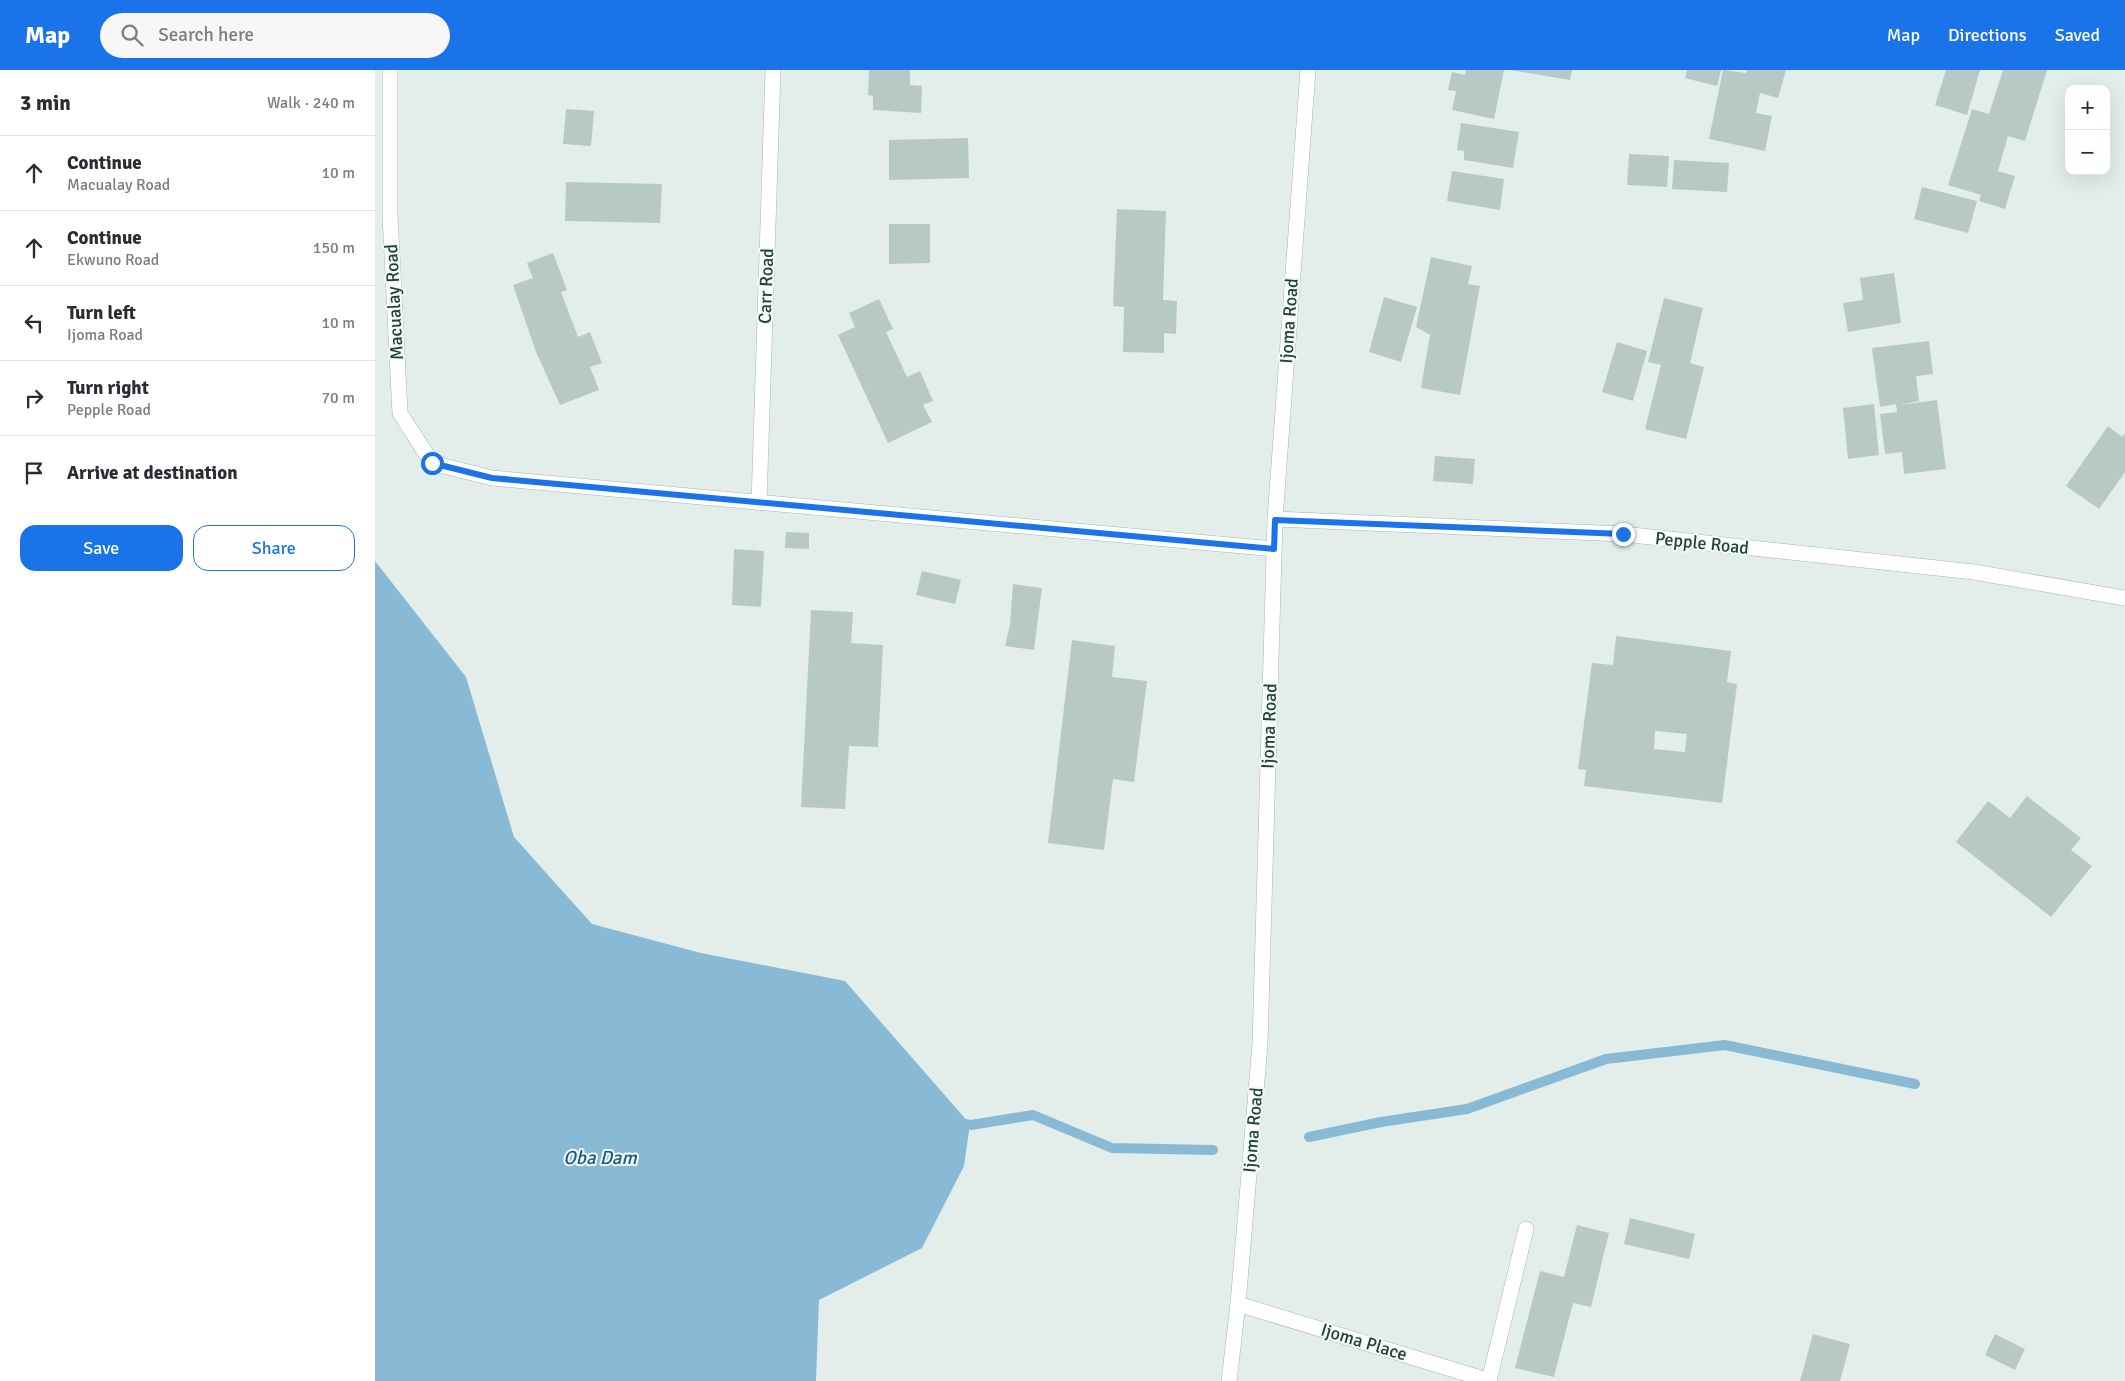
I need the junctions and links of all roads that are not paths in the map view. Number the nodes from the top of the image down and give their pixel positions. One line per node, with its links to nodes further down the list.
1 (390, 70): 4 (street, Macualay Road)
2 (773, 70): 4 (street, Carr Road)
3 (1308, 70): 5 (street, Ijoma Road)
4 (759, 503): 6 (street, Macualay Road)
5 (1275, 520): 6 (street, Ijoma Road); 7 (street, Pepple Road)
6 (1274, 549): 9 (street, Ijoma Road)
7 (2125, 598)
8 (1526, 1229): 11 (street, Ijoma Place)
9 (1238, 1304): 10 (street, Ijoma Road); 11 (street, Ijoma Place)
10 (1229, 1381)
11 (1490, 1381)

